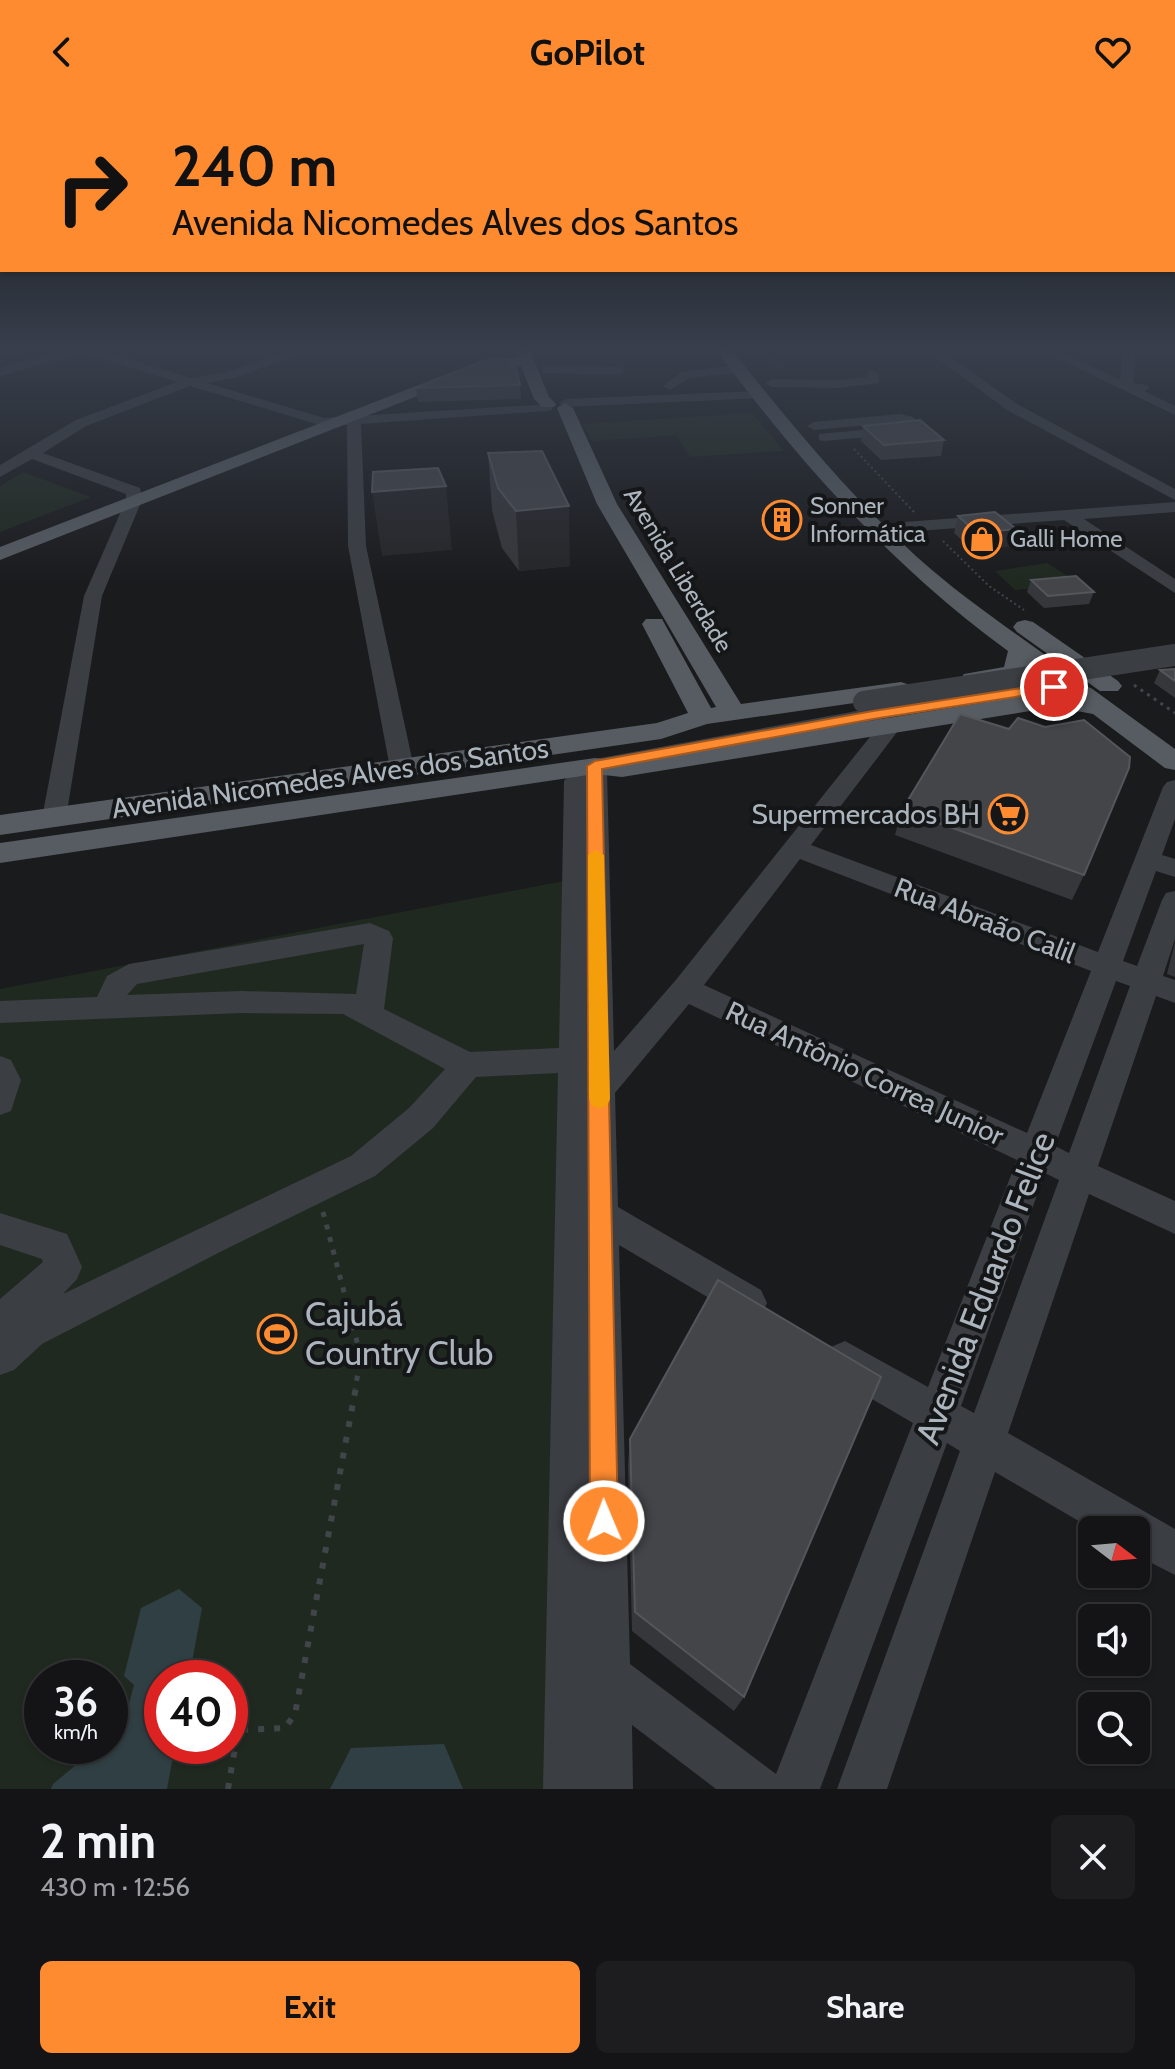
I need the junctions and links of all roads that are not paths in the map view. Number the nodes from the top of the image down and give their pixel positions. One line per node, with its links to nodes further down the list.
1 (75, 427): 13 (street)
2 (322, 427): 15 (main road)
3 (344, 427): 37 (street)
4 (554, 427): 23 (main road, Avenida Liberdade)
5 (565, 427): 22 (main road, Avenida Liberdade)
6 (803, 427): 25 (main road)
7 (817, 427): 12 (main road)
8 (874, 427): 12 (street)
9 (915, 427): 12 (street)
10 (1048, 427): 16 (street)
11 (929, 437): 12 (street)
12 (832, 441)
13 (30, 453): 14 (street); 15 (street)
14 (0, 472)
15 (134, 495): 20 (main road); 21 (main road); 39 (street)
16 (1175, 495)
17 (1175, 507): 18 (street)
18 (1067, 515): 19 (street); 24 (street)
19 (898, 521): 29 (main road)
20 (0, 545)
21 (0, 554)
22 (644, 565): 23 (main road); 31 (main road, Avenida Liberdade)
23 (621, 568): 33 (main road, Avenida Liberdade)
24 (1175, 587)
25 (1021, 648): 28 (main road, Avenida Nicomedes Alves dos Santos); 29 (main road)
26 (1175, 655): 32 (street, Avenida Nicomedes Alves dos Santos, bridge)
27 (1175, 669): 32 (street, Avenida Nicomedes Alves dos Santos)
28 (967, 680): 30 (main road); 31 (main road, Avenida Nicomedes Alves dos Santos)
29 (1117, 694): 30 (main road, Avenida Nicomedes Alves dos Santos); 35 (main road)
30 (991, 708): 32 (main road, Avenida Nicomedes Alves dos Santos)
31 (733, 713): 33 (main road, Avenida Nicomedes Alves dos Santos)
32 (877, 714): 34 (street, Avenida Nicomedes Alves dos Santos); 36 (main road, Avenida Nicomedes Alves dos Santos); 41 (street)
33 (703, 717): 34 (main road, Avenida Nicomedes Alves dos Santos)
34 (661, 731): 37 (main road, Avenida Nicomedes Alves dos Santos)
35 (1175, 762)
36 (585, 767): 42 (main road, Avenida Nicomedes Alves dos Santos); 51 (street); 54 (street)
37 (402, 768): 39 (main road, Avenida Nicomedes Alves dos Santos)
38 (1175, 787): 43 (street, Avenida Eduardo Felice)
39 (54, 818): 40 (main road, Avenida Nicomedes Alves dos Santos)
40 (0, 825)
41 (795, 848): 45 (street, Rua Abraão Calil); 47 (street)
42 (0, 853)
43 (1162, 863): 45 (street, Avenida Eduardo Felice)
44 (1175, 900): 46 (street, Avenida Eduardo Felice)
45 (1107, 966): 46 (street, Rua Abraão Calil); 56 (street, Avenida Eduardo Felice)
46 (1161, 987): 57 (street, Avenida Eduardo Felice)
47 (685, 989): 54 (street); 56 (street, Rua Antônio Correa Junior)
48 (107, 1007): 49 (street); 50 (street); 50 (street)
49 (0, 1012)
50 (368, 1014): 52 (street)
51 (574, 1060): 52 (street); 54 (street); 70 (street)
52 (468, 1065): 64 (street)
53 (0, 1069): 55 (street)
54 (599, 1090): 58 (street)
55 (0, 1102)
56 (1036, 1154): 57 (street, Rua Antônio Correa Junior); 65 (street, Avenida Eduardo Felice)
57 (1079, 1174): 59 (street, Rua Antônio Correa Junior); 66 (street, Avenida Eduardo Felice)
58 (600, 1215): 61 (street); 70 (street)
59 (1175, 1218)
60 (0, 1229): 62 (street)
61 (775, 1320)
62 (0, 1322)
63 (816, 1344): 65 (street)
64 (0, 1356)
65 (936, 1416): 66 (street); 74 (street, Avenida Eduardo Felice)
66 (984, 1444): 67 (street); 75 (street, Avenida Eduardo Felice)
67 (1110, 1516)
68 (1150, 1539): 69 (street)
69 (1175, 1553)
70 (587, 1667): 71 (street); 72 (street); 73 (street)
71 (568, 1789)
72 (608, 1789)
73 (757, 1789)
74 (795, 1789)
75 (862, 1789)

